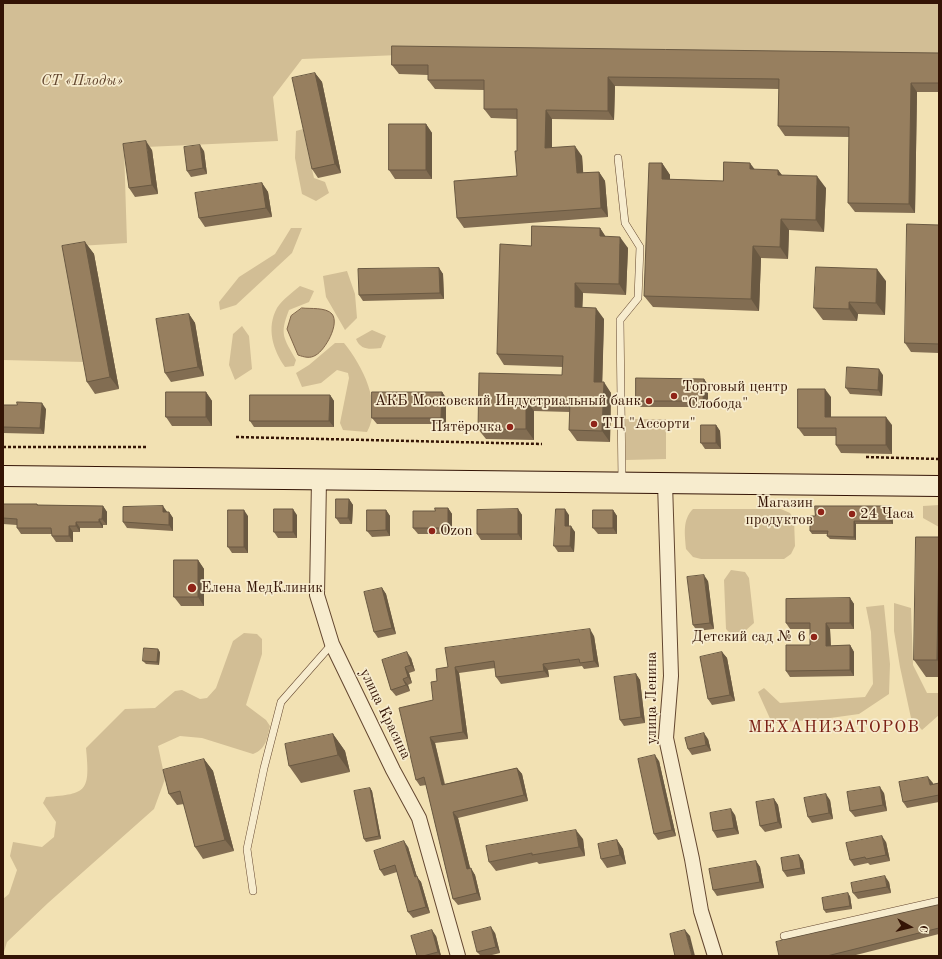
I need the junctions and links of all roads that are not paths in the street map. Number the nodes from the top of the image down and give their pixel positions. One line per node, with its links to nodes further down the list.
1 (618, 158): 4 (lane)
2 (3, 476): 3 (main road)
3 (319, 480): 4 (main road); 7 (street, улица Красина)
4 (622, 482): 5 (main road)
5 (665, 482): 6 (main road); 12 (street, улица Ленина)
6 (939, 486)
7 (332, 644): 8 (lane); 11 (street, улица Красина)
8 (253, 891)
9 (939, 901): 10 (lane)
10 (784, 936)
11 (458, 956)
12 (714, 956)

